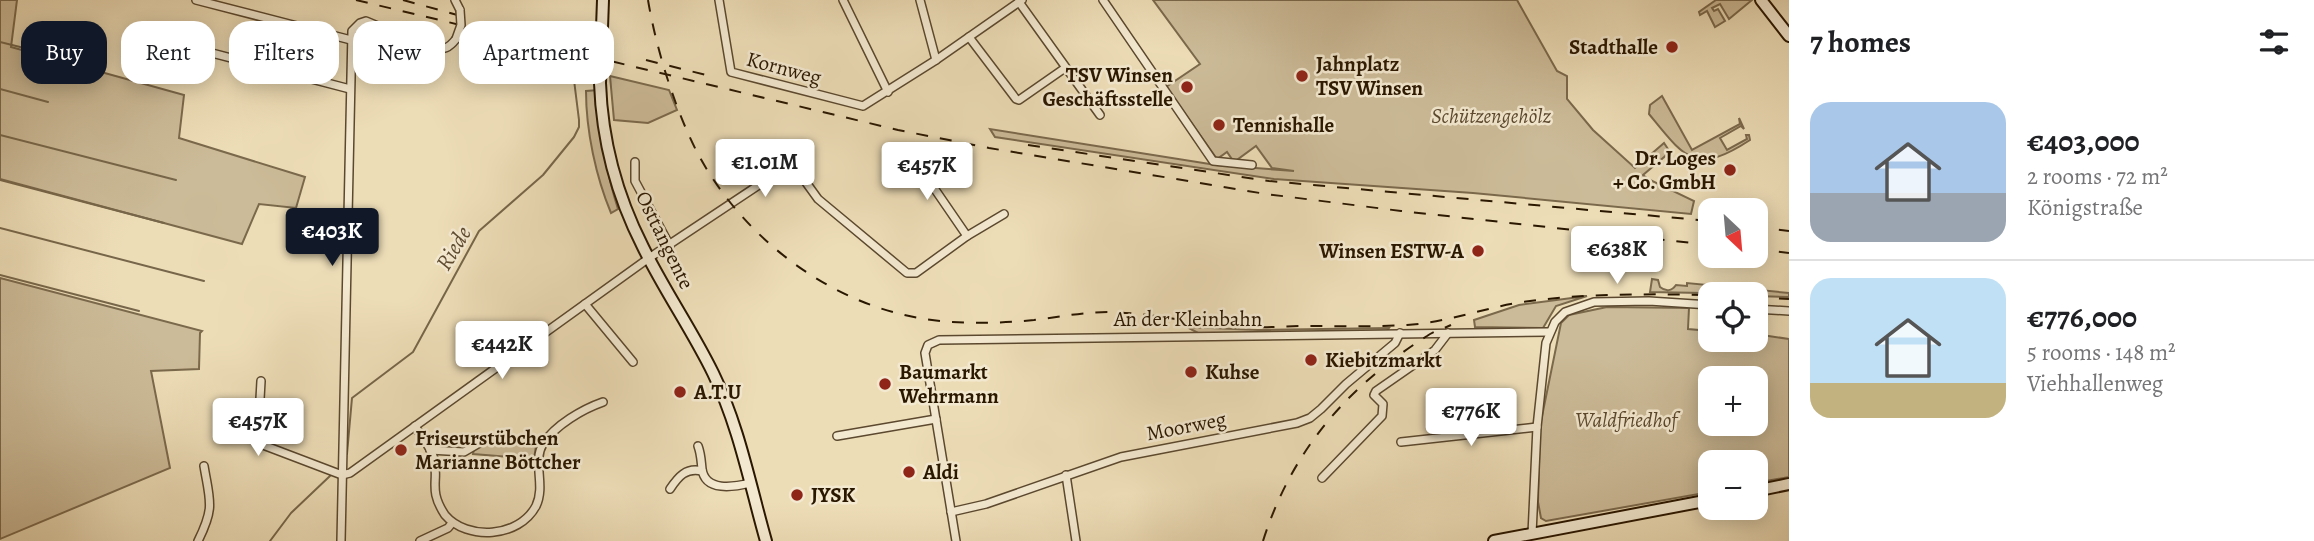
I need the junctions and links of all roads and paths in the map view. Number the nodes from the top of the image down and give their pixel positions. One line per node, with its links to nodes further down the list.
1 (195, 0): 12 (street)
2 (456, 0): 12 (street, bridge)
3 (603, 0): 25 (main road, Osttangente, bridge)
4 (719, 0): 17 (street, Kornweg)
5 (843, 0): 17 (street)
6 (920, 0): 14 (street)
7 (1103, 0): 21 (street)
8 (1761, 0): 10 (main road)
9 (1020, 1): 11 (street); 15 (street)
10 (1789, 36)
11 (969, 37): 14 (street); 15 (street)
12 (351, 40): 16 (street)
13 (215, 54): 16 (street)
14 (936, 60): 17 (street)
15 (1065, 68): 18 (street)
16 (350, 89): 46 (street)
17 (888, 92)
18 (1100, 115)
19 (910, 153): 23 (street)
20 (635, 162): 24 (street)
21 (1252, 165)
22 (1004, 214): 23 (street)
23 (967, 236): 24 (street)
24 (670, 246): 25 (street)
25 (649, 258): 26 (street); 49 (main road, Osttangente)
26 (586, 304): 33 (street); 37 (street)
27 (1698, 304): 30 (street)
28 (1768, 310): 29 (street)
29 (1789, 311)
30 (1549, 332): 32 (street, An der Kleinbahn); 38 (street)
31 (1400, 333): 32 (street, An der Kleinbahn); 36 (street, An der Kleinbahn); 47 (street, Moorweg)
32 (1448, 333): 48 (street)
33 (633, 362)
34 (261, 382): 46 (street)
35 (604, 402): 55 (street)
36 (936, 419): 39 (street); 54 (street)
37 (415, 426): 43 (street); 46 (street)
38 (1537, 427): 41 (street); 56 (street)
39 (836, 436)
40 (488, 438): 43 (street)
41 (1401, 442)
42 (698, 446): 45 (street)
43 (430, 450): 55 (street)
44 (204, 466): 57 (street)
45 (702, 471): 49 (street); 52 (street)
46 (342, 475): 58 (street)
47 (1066, 475): 54 (street, Moorweg); 62 (street)
48 (1322, 478)
49 (750, 483): 60 (main road, Osttangente)
50 (1789, 484): 51 (main road)
51 (1768, 488)
52 (670, 489)
53 (1698, 502): 56 (main road)
54 (951, 512): 61 (street)
55 (452, 523): 59 (street)
56 (1532, 534): 63 (main road)
57 (198, 541)
58 (341, 541)
59 (420, 541)
60 (766, 541)
61 (956, 541)
62 (1076, 541)
63 (1494, 541)

